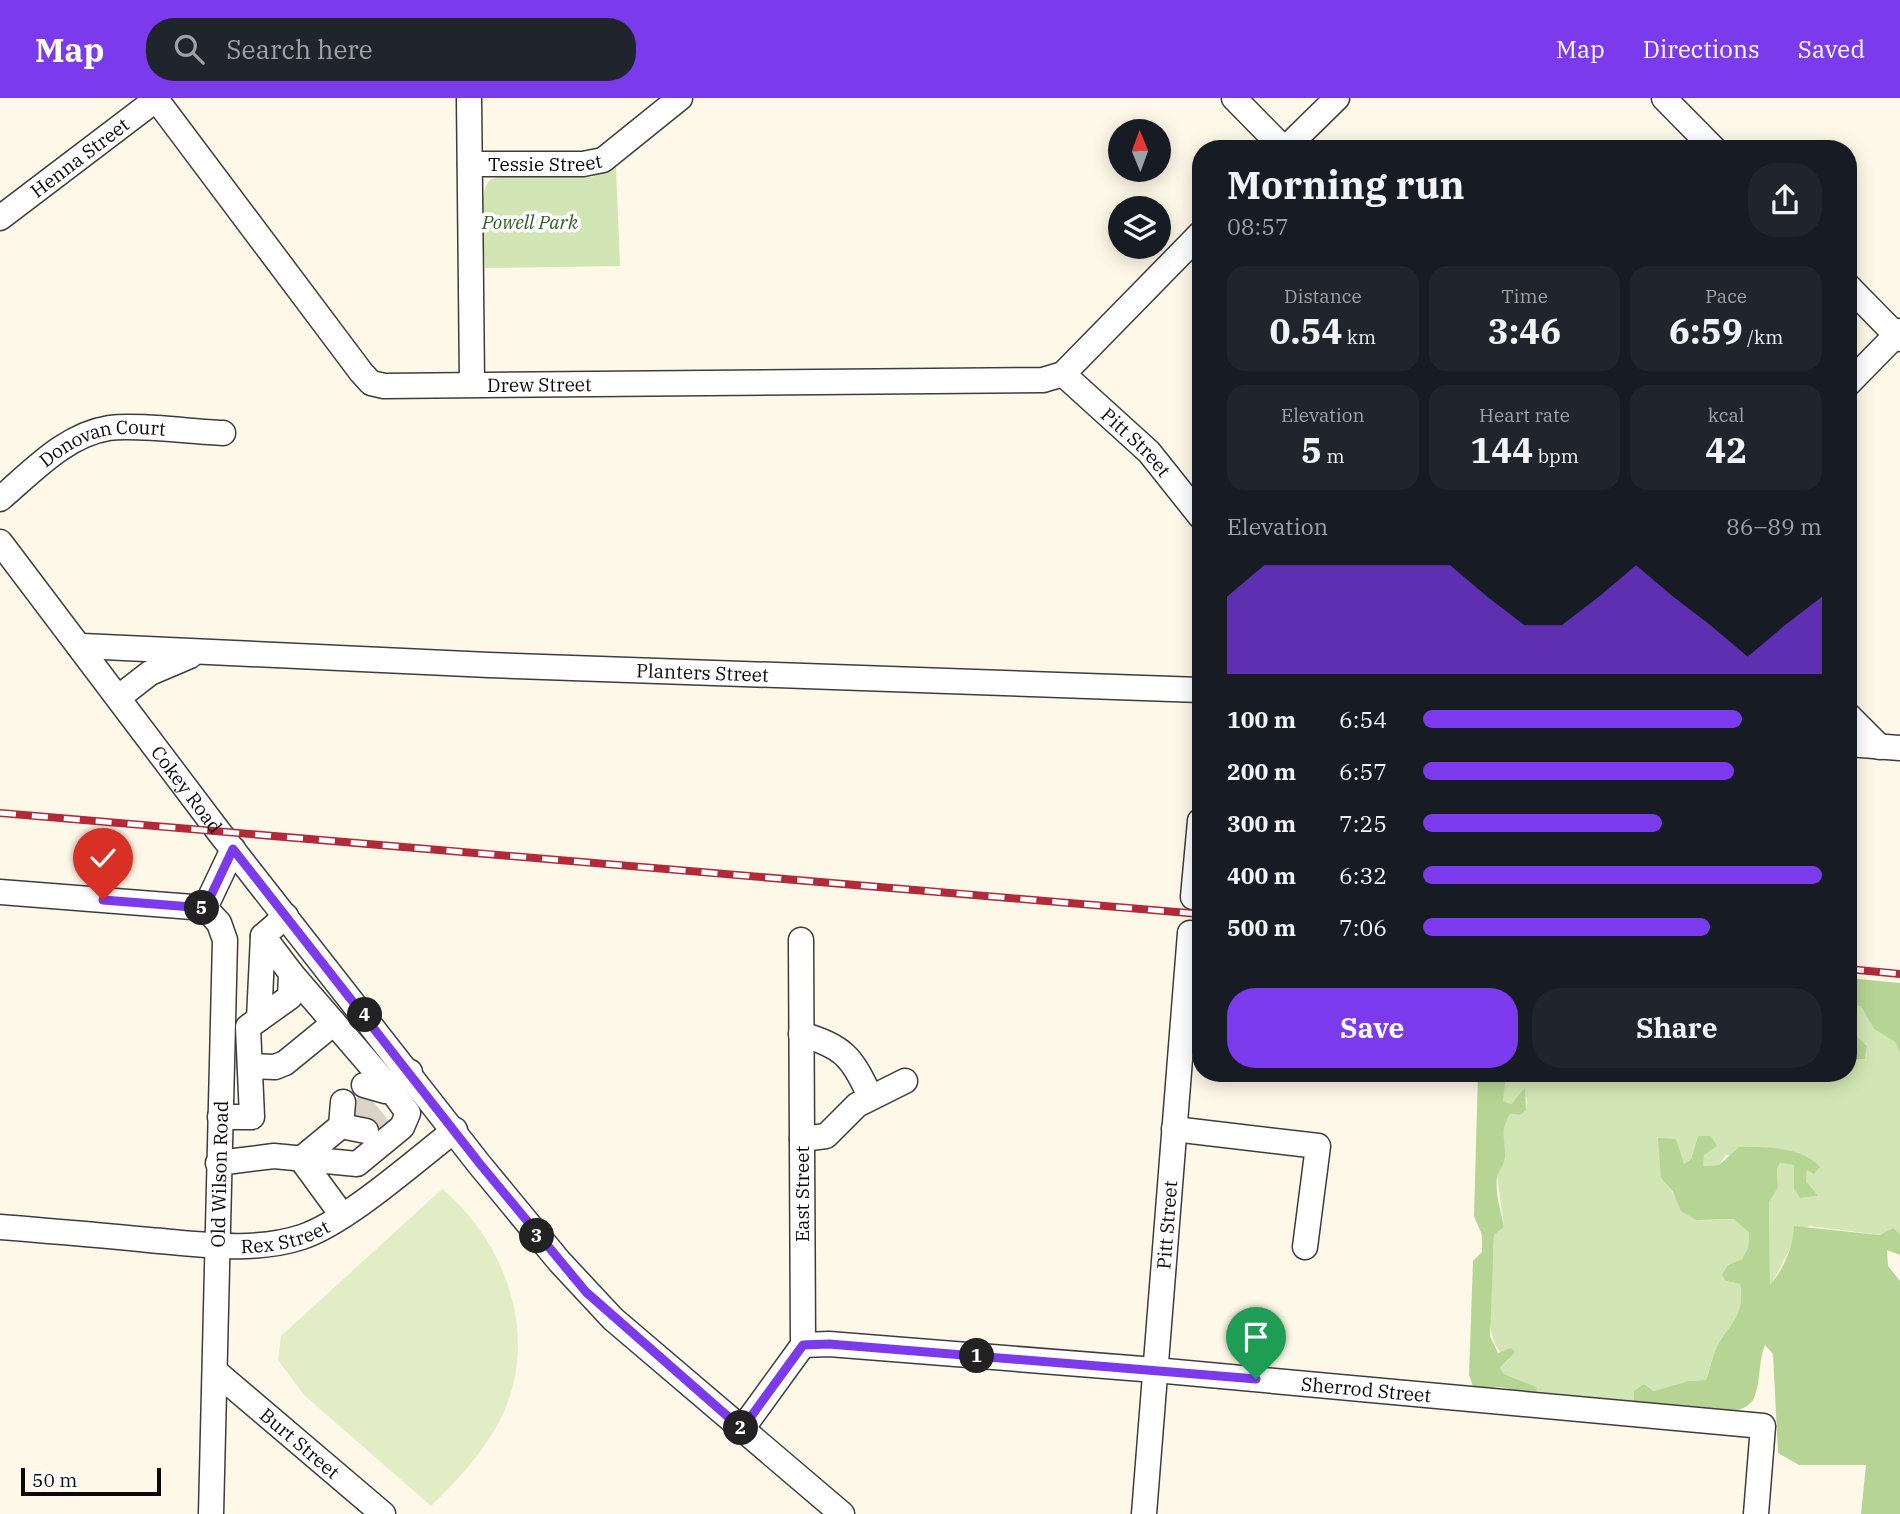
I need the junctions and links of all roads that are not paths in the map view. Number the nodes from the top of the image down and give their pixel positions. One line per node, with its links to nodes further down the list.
1 (469, 98): 10 (street)
2 (680, 98): 10 (street, Tessie Street)
3 (1234, 98): 7 (street)
4 (1337, 98): 8 (street)
5 (1664, 98): 9 (street)
6 (157, 99): 11 (street, Henna Street); 17 (street, Drew Street)
7 (1275, 140)
8 (1293, 140)
9 (1705, 140)
10 (470, 164): 17 (street)
11 (0, 218)
12 (1192, 242): 15 (street)
13 (1857, 295): 14 (street)
14 (1899, 335): 16 (street)
15 (1063, 374): 17 (street, Drew Street); 20 (street, Pitt Street)
16 (1857, 375)
17 (472, 383)
18 (223, 433): 19 (street, Donovan Court)
19 (0, 499)
20 (1192, 506)
21 (0, 542): 22 (street, Cokey Road)
22 (82, 646): 23 (street, Planters Street); 25 (street, Cokey Road)
23 (204, 652): 24 (street, Planters Street); 25 (street, Planters Street)
24 (1192, 690)
25 (120, 697): 29 (street, Cokey Road)
26 (1857, 722): 28 (street)
27 (1857, 745): 28 (street)
28 (1890, 748)
29 (233, 849): 31 (street); 32 (street, Cokey Road)
30 (0, 892): 31 (street)
31 (205, 908): 45 (street, Old Wilson Road)
32 (286, 916): 34 (street); 41 (street, Cokey Road)
33 (1190, 933): 48 (street, Pitt Street)
34 (263, 936): 36 (street); 37 (street)
35 (801, 940): 39 (street, East Street)
36 (291, 973): 37 (street); 38 (street)
37 (259, 1019): 40 (street)
38 (334, 1023): 40 (street); 43 (street)
39 (801, 1034): 44 (street); 50 (street, East Street)
40 (250, 1066): 46 (street)
41 (410, 1072): 43 (street); 49 (street, Cokey Road)
42 (905, 1082): 44 (street)
43 (380, 1095): 52 (street)
44 (870, 1096): 50 (street)
45 (220, 1117): 46 (street); 53 (street, Old Wilson Road)
46 (251, 1117): 51 (street)
47 (351, 1119): 52 (street)
48 (1174, 1129): 57 (street); 59 (street, Pitt Street)
49 (455, 1130): 54 (street, Rex Street); 61 (street, Cokey Road)
50 (802, 1139): 58 (street, East Street)
51 (274, 1156): 52 (street); 53 (street)
52 (301, 1158): 54 (street)
53 (218, 1163): 56 (street, Old Wilson Road)
54 (342, 1215): 56 (street, Rex Street)
55 (0, 1227): 56 (street, Rex Street)
56 (216, 1246): 60 (street, Old Wilson Road)
57 (1305, 1247)
58 (803, 1345): 59 (street, Sherrod Street); 61 (street)
59 (1155, 1370): 65 (street, Pitt Street); 66 (street, Sherrod Street)
60 (216, 1373): 62 (street, Old Wilson Road); 63 (street, Burt Street)
61 (742, 1429): 64 (street, Cokey Road)
62 (211, 1514)
63 (383, 1514)
64 (842, 1514)
65 (1144, 1514)
66 (1756, 1514)

